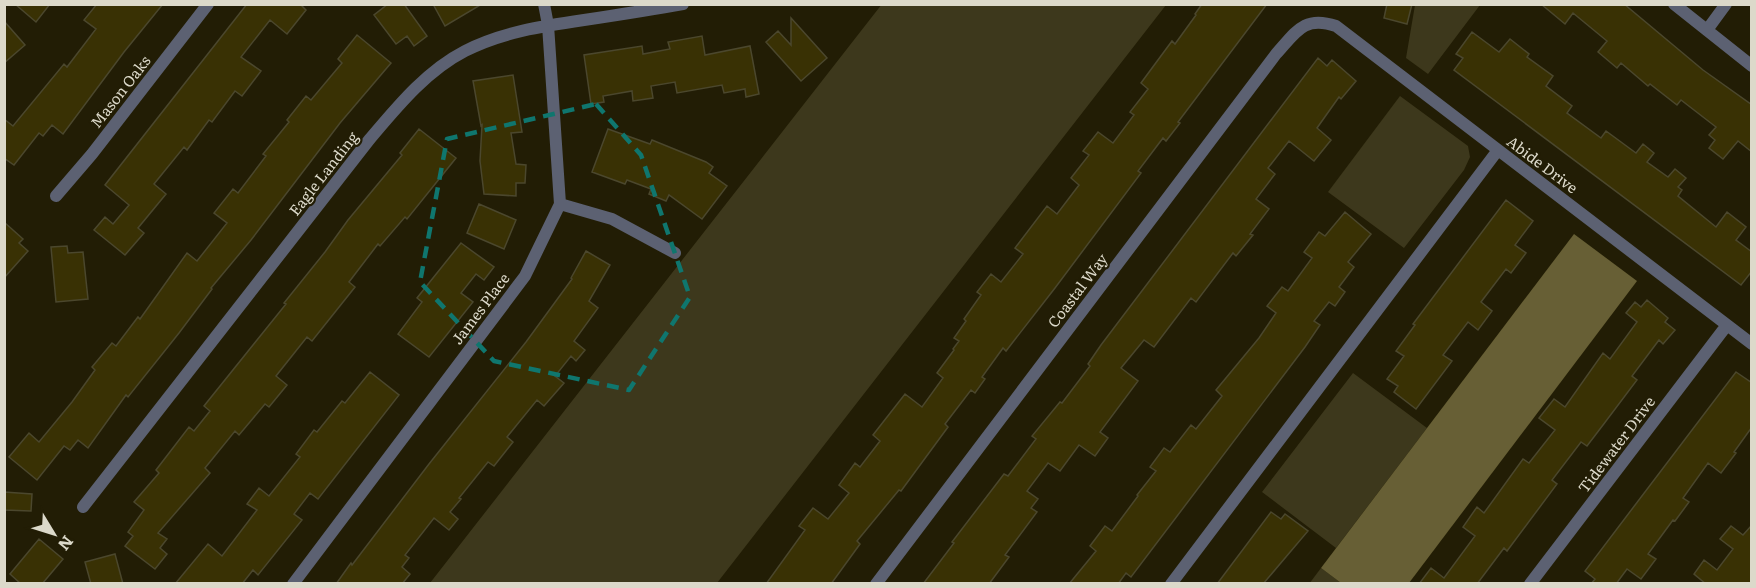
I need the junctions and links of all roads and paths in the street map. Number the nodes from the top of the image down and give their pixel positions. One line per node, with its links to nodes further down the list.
1 (208, 4): 11 (street, Mason Oaks)
2 (544, 4): 7 (street, James Place)
3 (683, 4): 7 (street, Eagle Landing)
4 (1674, 4): 8 (street)
5 (1726, 4): 8 (street)
6 (1311, 22): 10 (street, Abide Drive); 18 (street, Coastal Way)
7 (548, 25): 12 (street, James Place); 16 (street, Eagle Landing)
8 (1707, 30): 9 (street)
9 (1752, 66)
10 (1498, 150): 14 (street, Abide Drive); 19 (street)
11 (56, 196)
12 (560, 204): 13 (street); 17 (street, James Place)
13 (675, 253)
14 (1727, 325): 15 (street, Abide Drive); 20 (street, Tidewater Drive)
15 (1752, 344)
16 (84, 507)
17 (293, 584)
18 (876, 584)
19 (1172, 584)
20 (1530, 584)

